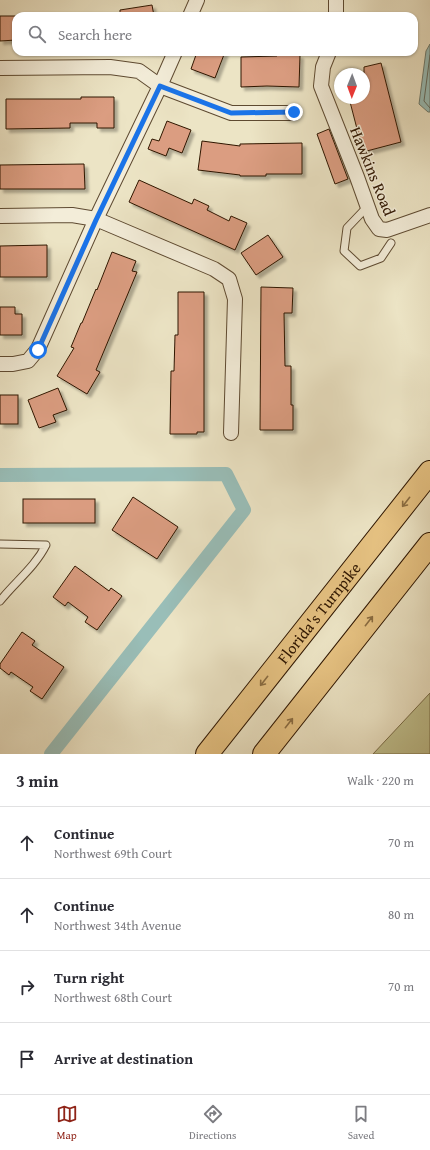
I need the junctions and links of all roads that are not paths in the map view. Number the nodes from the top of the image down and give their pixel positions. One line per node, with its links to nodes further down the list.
1 (197, 0): 3 (street)
2 (336, 0): 4 (street)
3 (192, 12)
4 (336, 12)
5 (173, 56): 8 (street)
6 (327, 56): 10 (street, Hawkins Road)
7 (0, 68): 8 (street)
8 (160, 86): 9 (street); 13 (street)
9 (294, 112)
10 (367, 207): 11 (street, Hawkins Road); 14 (lane)
11 (430, 215)
12 (0, 216): 13 (street)
13 (96, 220): 15 (street); 16 (street)
14 (391, 243)
15 (0, 364)
16 (231, 433)
17 (430, 472): 21 (highway, Florida's Turnpike, one-way to 21)
18 (0, 544): 20 (lane)
19 (430, 544): 22 (highway, one-way to 19)
20 (0, 601)
21 (207, 754)
22 (264, 754)

